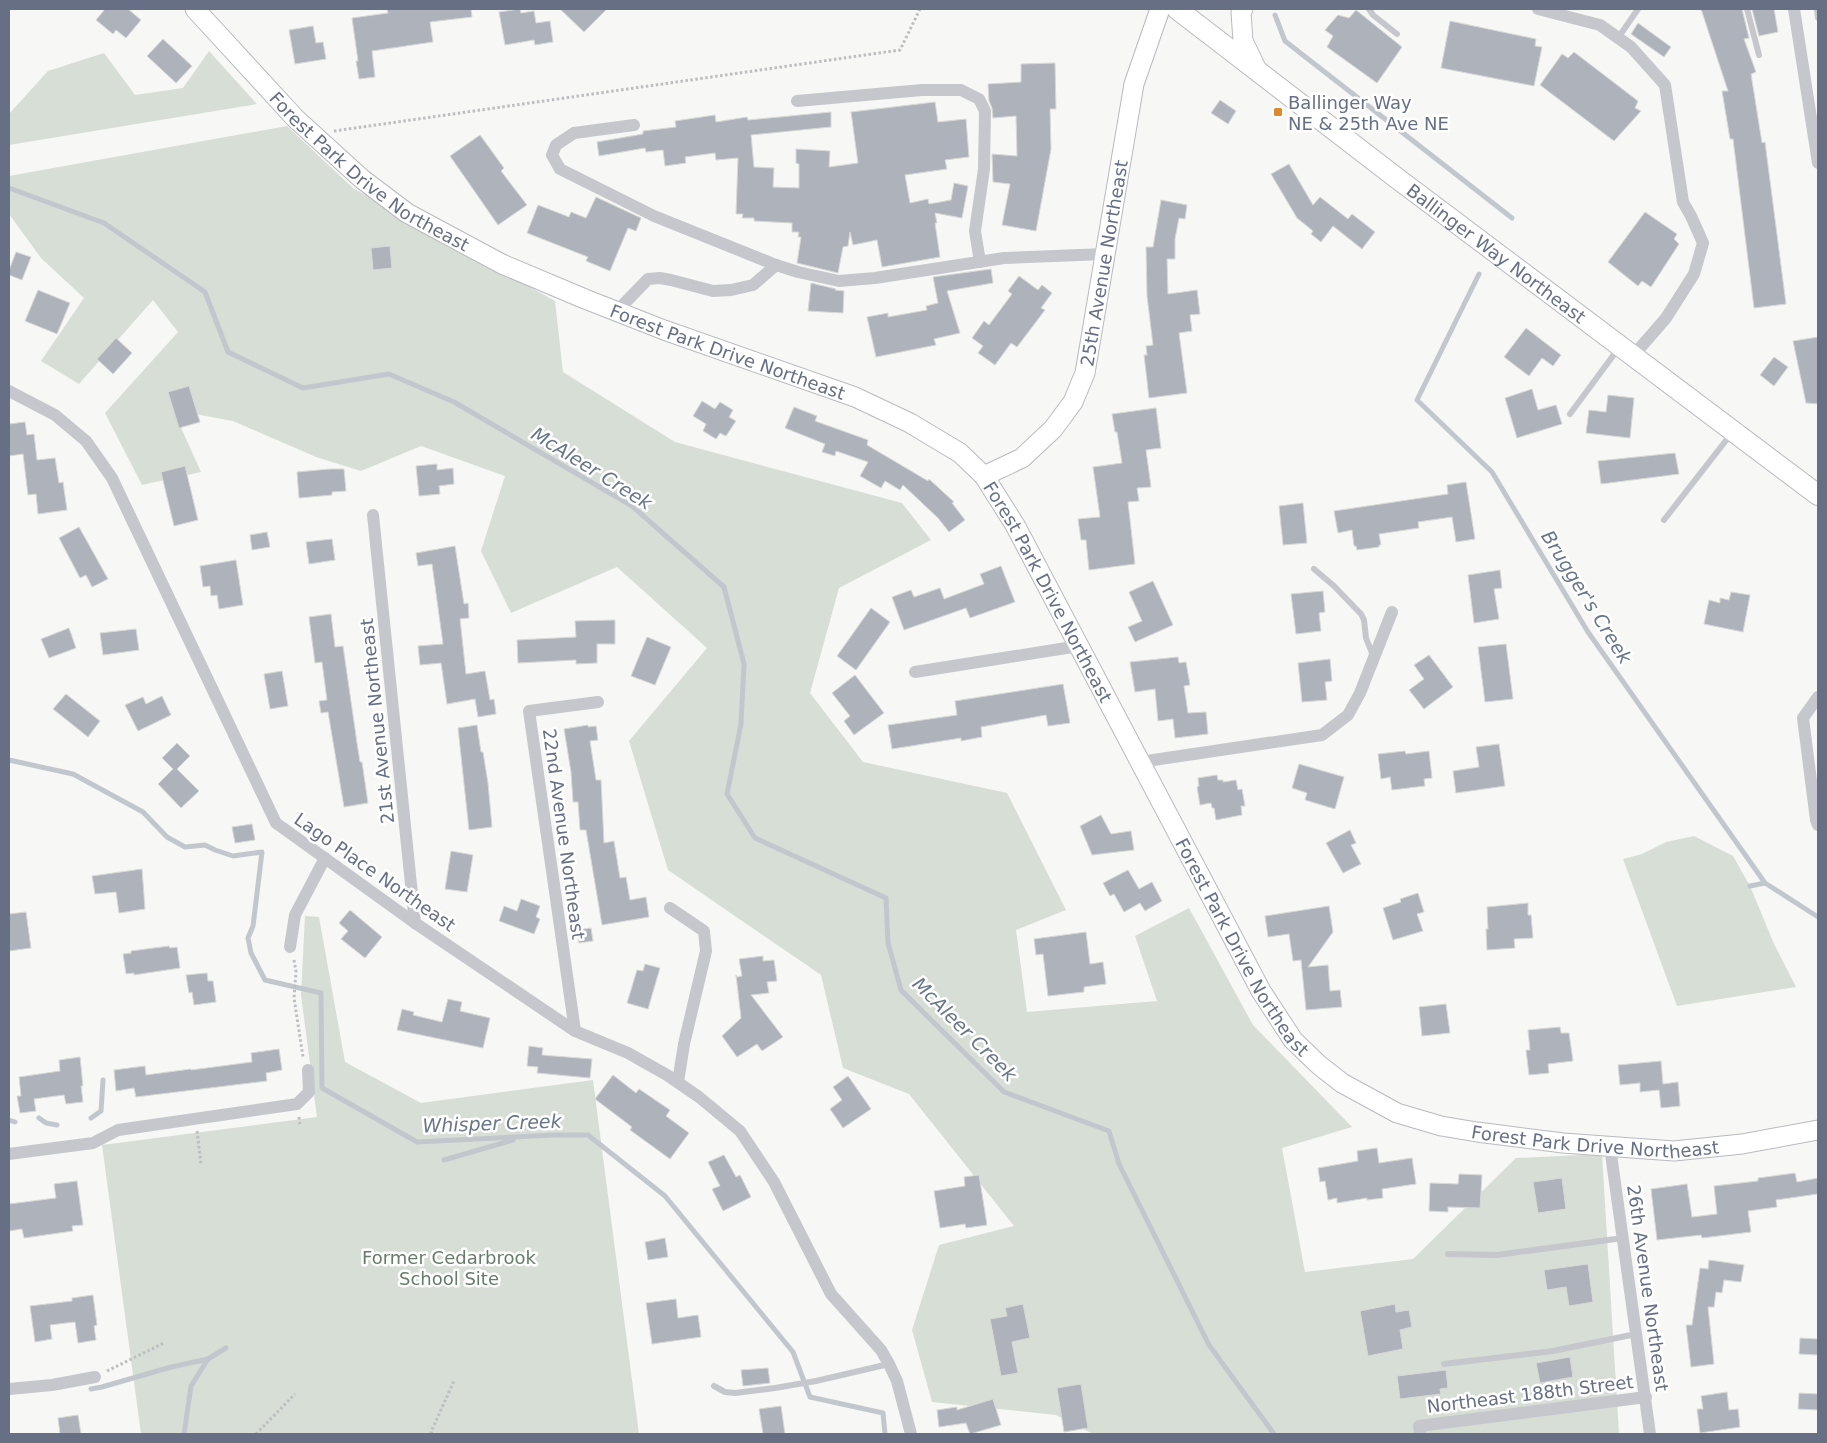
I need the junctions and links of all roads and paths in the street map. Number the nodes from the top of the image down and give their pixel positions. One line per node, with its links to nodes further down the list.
1 (195, 9): 19 (street, Forest Park Drive Northeast)
2 (920, 9): 19 (path)
3 (1160, 9): 21 (street, 25th Avenue Northeast)
4 (1177, 9): 16 (main road, Ballinger Way Northeast)
5 (1243, 9): 16 (street)
6 (1369, 9): 13 (lane)
7 (1538, 9): 14 (street)
8 (1638, 9): 14 (lane)
9 (1747, 9): 15 (lane)
10 (1794, 9): 20 (street)
11 (1817, 9): 12 (lane)
12 (1818, 18)
13 (1397, 34)
14 (1618, 38): 25 (street)
15 (1759, 55)
16 (1257, 70): 25 (main road, Ballinger Way Northeast)
17 (797, 100): 22 (street)
18 (634, 125): 23 (street)
19 (314, 134): 24 (street, Forest Park Drive Northeast)
20 (1818, 163)
21 (1105, 254): 22 (street); 29 (street, 25th Avenue Northeast)
22 (980, 262): 23 (street)
23 (776, 265): 24 (street)
24 (616, 312): 29 (street, Forest Park Drive Northeast)
25 (1627, 351): 27 (lane); 28 (main road, Ballinger Way Northeast)
26 (9, 391): 42 (street, Lago Place Northeast)
27 (1570, 414)
28 (1734, 432): 30 (main road, Ballinger Way Northeast); 32 (lane)
29 (984, 476): 35 (street, Forest Park Drive Northeast)
30 (1818, 495)
31 (373, 515): 44 (street, 21st Avenue Northeast)
32 (1664, 520)
33 (1314, 569): 36 (lane)
34 (1392, 612): 36 (street)
35 (1079, 646): 37 (street); 40 (street, Forest Park Drive Northeast)
36 (1374, 659): 40 (street)
37 (915, 672)
38 (1818, 697): 41 (street)
39 (598, 702): 47 (street, 22nd Avenue Northeast)
40 (1140, 762): 52 (street, Forest Park Drive Northeast)
41 (1818, 825)
42 (325, 858): 44 (street, Lago Place Northeast); 45 (street)
43 (670, 908): 49 (street)
44 (415, 923): 47 (street, Lago Place Northeast)
45 (290, 947)
46 (296, 977): 48 (path)
47 (575, 1031): 49 (street, Lago Place Northeast)
48 (308, 1070): 50 (street)
49 (678, 1082): 59 (street, Lago Place Northeast)
50 (196, 1118): 53 (street); 54 (path)
51 (1818, 1130): 52 (street, Forest Park Drive Northeast)
52 (1610, 1147): 55 (street, 26th Avenue Northeast)
53 (9, 1154)
54 (201, 1164)
55 (1623, 1238): 56 (lane); 57 (street, 26th Avenue Northeast)
56 (1448, 1254)
57 (1636, 1334): 60 (lane); 66 (street, 26th Avenue Northeast)
58 (164, 1343): 61 (path)
59 (889, 1364): 63 (lane); 70 (street, Lago Place Northeast)
60 (1444, 1364)
61 (95, 1377): 64 (street)
62 (454, 1380): 69 (path)
63 (714, 1386)
64 (9, 1389)
65 (295, 1394): 68 (path)
66 (1646, 1397): 67 (street, Northeast 188th Street); 71 (street, 26th Avenue Northeast)
67 (1419, 1430)
68 (256, 1434)
69 (432, 1434)
70 (911, 1434)
71 (1650, 1434)

